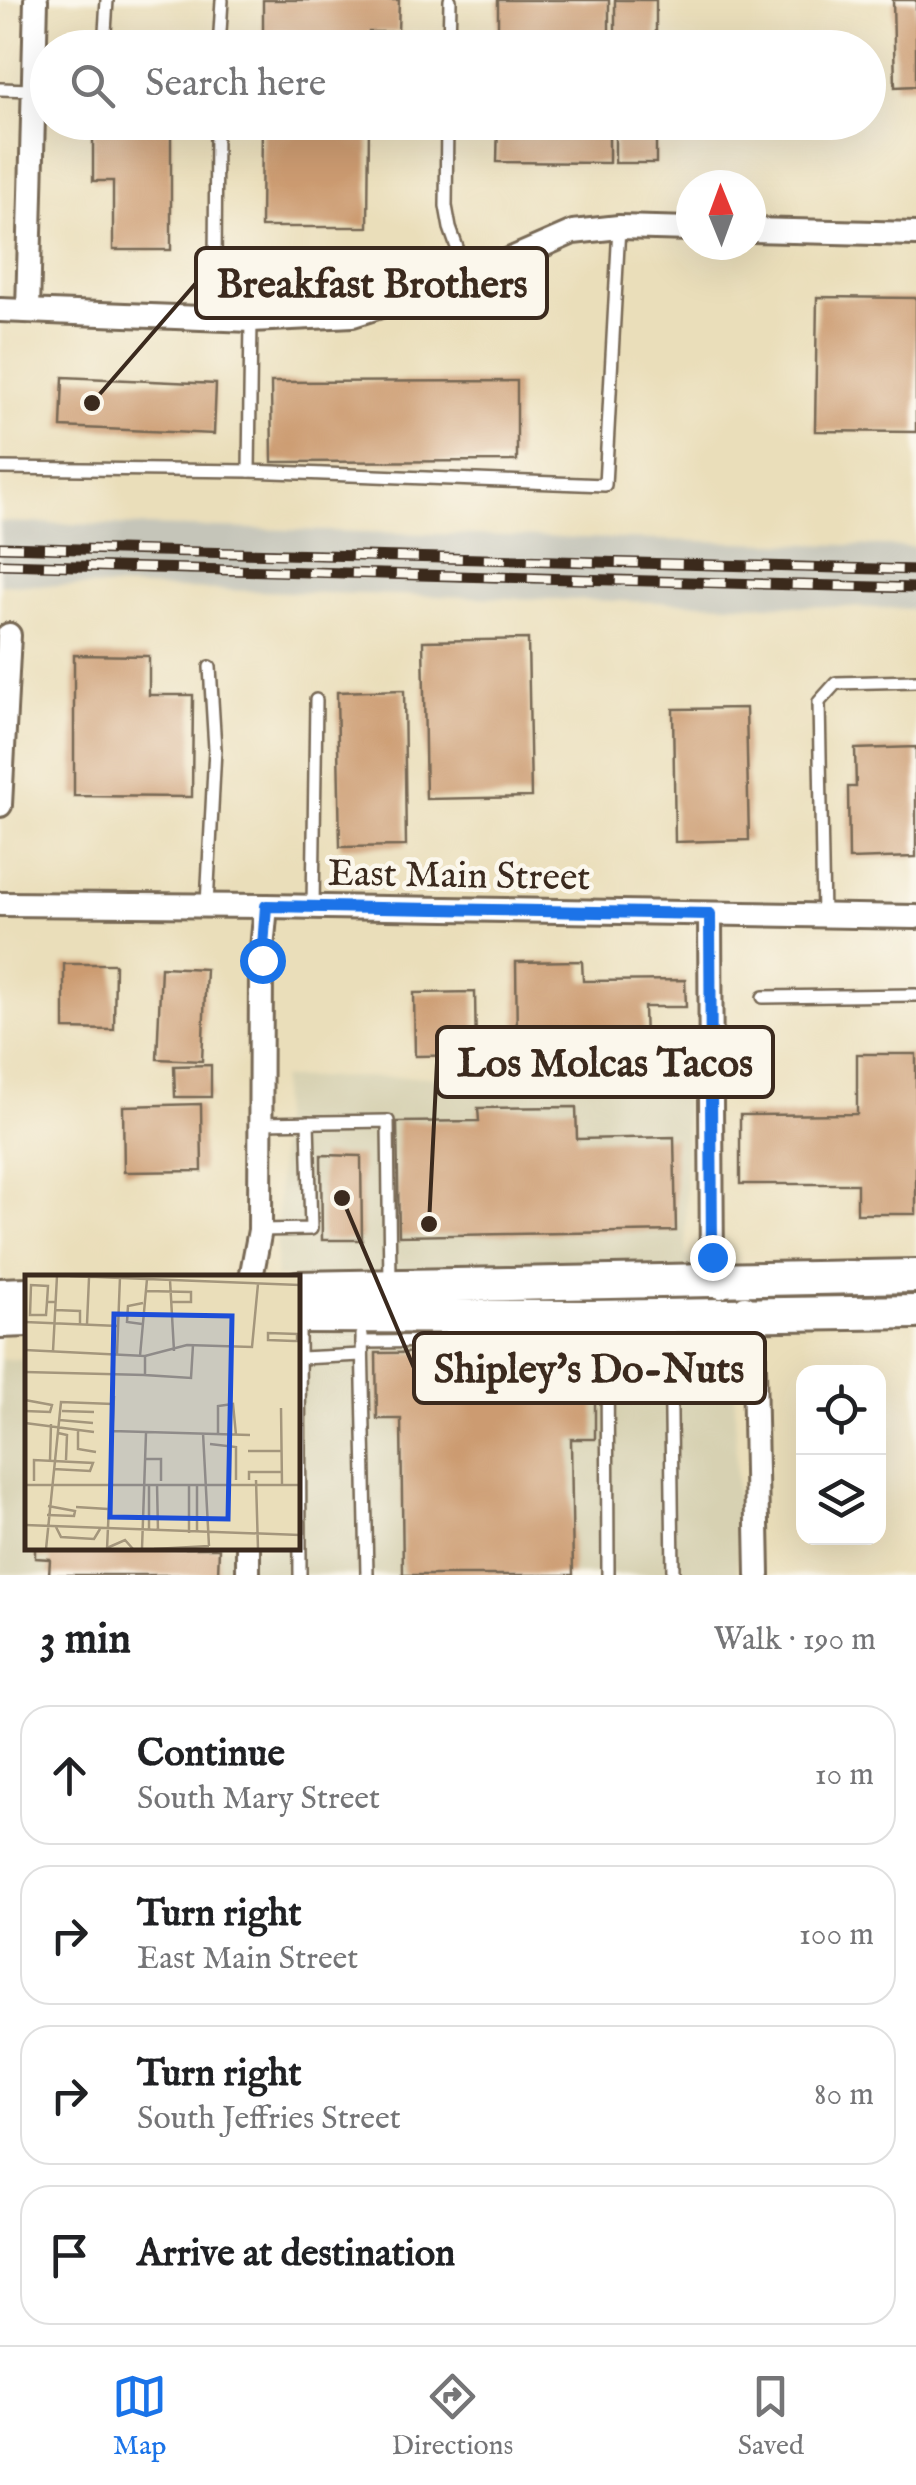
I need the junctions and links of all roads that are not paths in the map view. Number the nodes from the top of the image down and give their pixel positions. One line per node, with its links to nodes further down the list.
1 (36, 0): 5 (street)
2 (107, 0): 6 (lane)
3 (222, 0): 7 (lane)
4 (450, 0): 8 (lane)
5 (35, 30)
6 (105, 30)
7 (220, 30)
8 (449, 30)
9 (0, 90): 10 (lane)
10 (30, 90)
11 (32, 140): 20 (street)
12 (216, 140): 21 (lane)
13 (448, 140): 18 (lane)
14 (619, 228): 15 (street); 18 (street); 24 (lane)
15 (676, 229)
16 (766, 230): 17 (street)
17 (916, 234)
18 (468, 278): 22 (street)
19 (0, 310): 20 (street)
20 (28, 311): 21 (street)
21 (208, 318): 22 (street)
22 (251, 320): 24 (lane)
23 (0, 468): 24 (lane)
24 (248, 471)
25 (9, 635): 28 (street)
26 (210, 667): 32 (lane)
27 (916, 681): 36 (lane)
28 (3, 696): 30 (street)
29 (316, 700): 34 (lane)
30 (0, 804)
31 (0, 904): 32 (street, East Main Street)
32 (207, 905): 33 (street, East Main Street)
33 (266, 906): 34 (street, East Main Street); 41 (street)
34 (312, 907): 35 (street, East Main Street)
35 (710, 914): 36 (street, East Main Street); 45 (street)
36 (823, 916): 37 (street, East Main Street)
37 (916, 918)
38 (916, 994): 39 (lane)
39 (764, 997)
40 (308, 1122): 41 (lane); 42 (lane); 46 (lane)
41 (260, 1123): 42 (street)
42 (260, 1230): 43 (street)
43 (252, 1275)
44 (916, 1276): 45 (main road)
45 (712, 1280): 46 (main road); 50 (street)
46 (390, 1286): 47 (main road)
47 (300, 1306)
48 (300, 1307): 53 (main road)
49 (916, 1312): 50 (main road)
50 (753, 1314): 51 (main road); 59 (street)
51 (670, 1327): 52 (main road); 58 (lane)
52 (607, 1328): 53 (main road); 57 (lane)
53 (362, 1338): 54 (lane); 56 (lane)
54 (300, 1358): 55 (lane)
55 (300, 1575)
56 (367, 1575)
57 (608, 1575)
58 (673, 1575)
59 (758, 1575)

